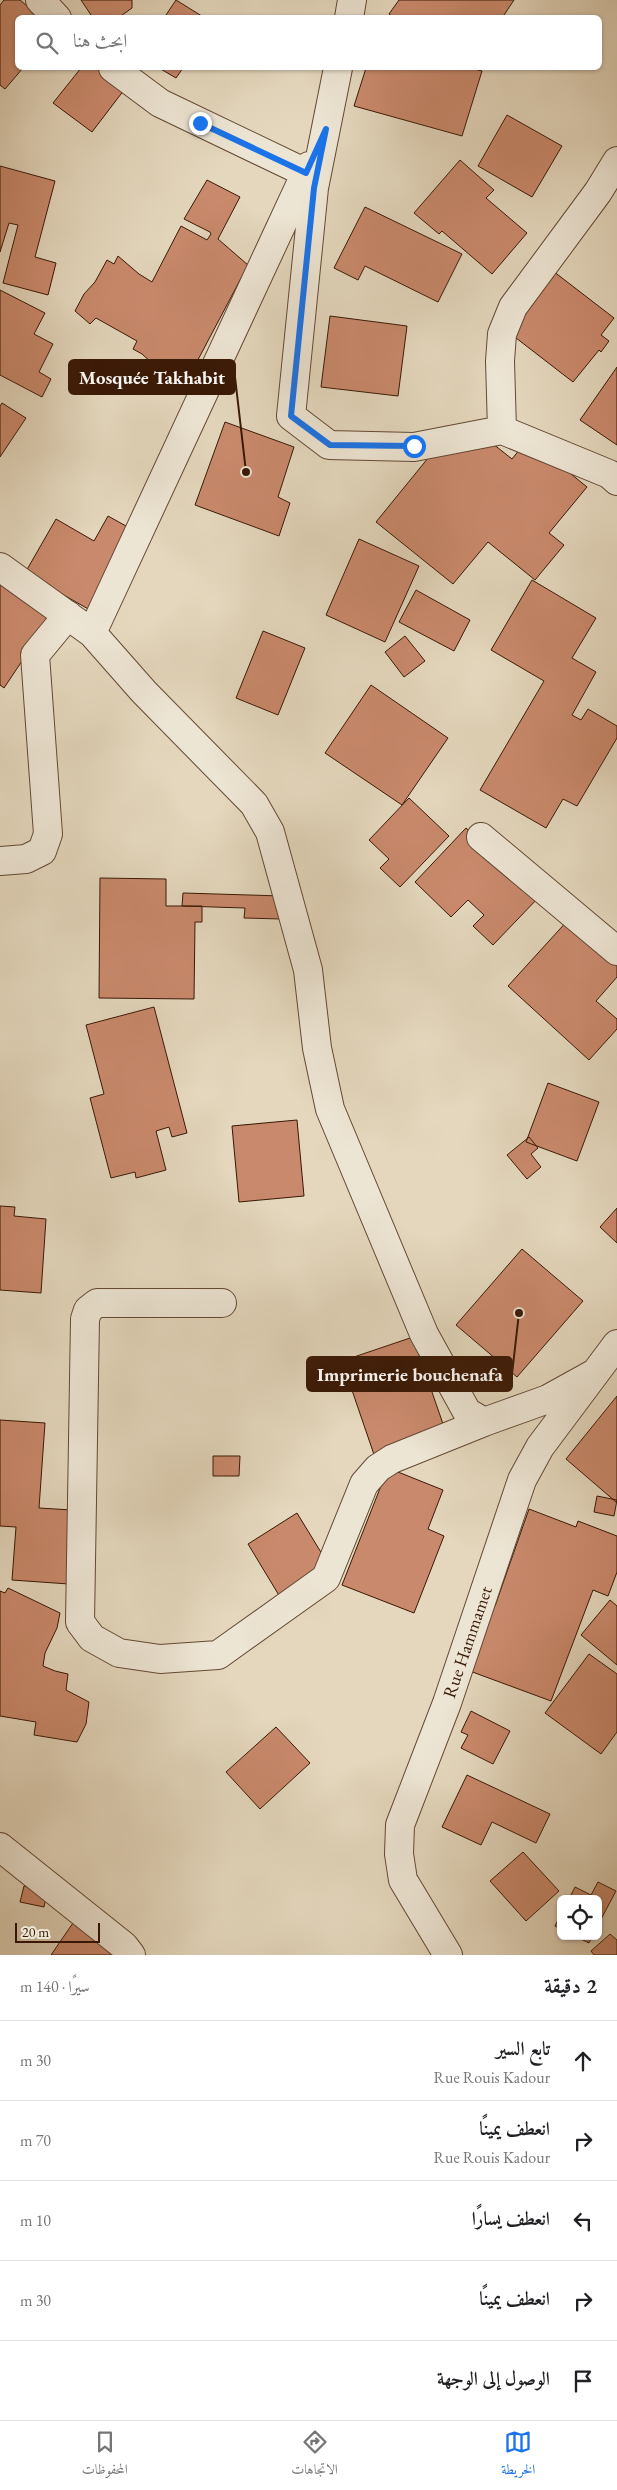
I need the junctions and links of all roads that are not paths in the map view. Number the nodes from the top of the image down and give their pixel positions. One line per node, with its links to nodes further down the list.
1 (40, 0): 3 (street)
2 (352, 0): 4 (street)
3 (54, 15)
4 (350, 15)
5 (116, 70): 9 (street)
6 (338, 70): 7 (street)
7 (326, 129): 9 (street); 10 (street)
8 (617, 161): 10 (street)
9 (306, 173): 14 (street)
10 (502, 430): 11 (street)
11 (617, 481)
12 (0, 567): 13 (street)
13 (68, 615): 14 (street); 16 (street)
14 (92, 633): 21 (street)
15 (481, 837): 17 (street)
16 (0, 861)
17 (617, 951)
18 (222, 1303): 21 (street)
19 (617, 1344): 20 (street, Rue Hammamet)
20 (595, 1373): 21 (street); 24 (street, Rue Hammamet)
21 (484, 1422)
22 (0, 1847): 23 (street)
23 (131, 1955)
24 (448, 1955)

